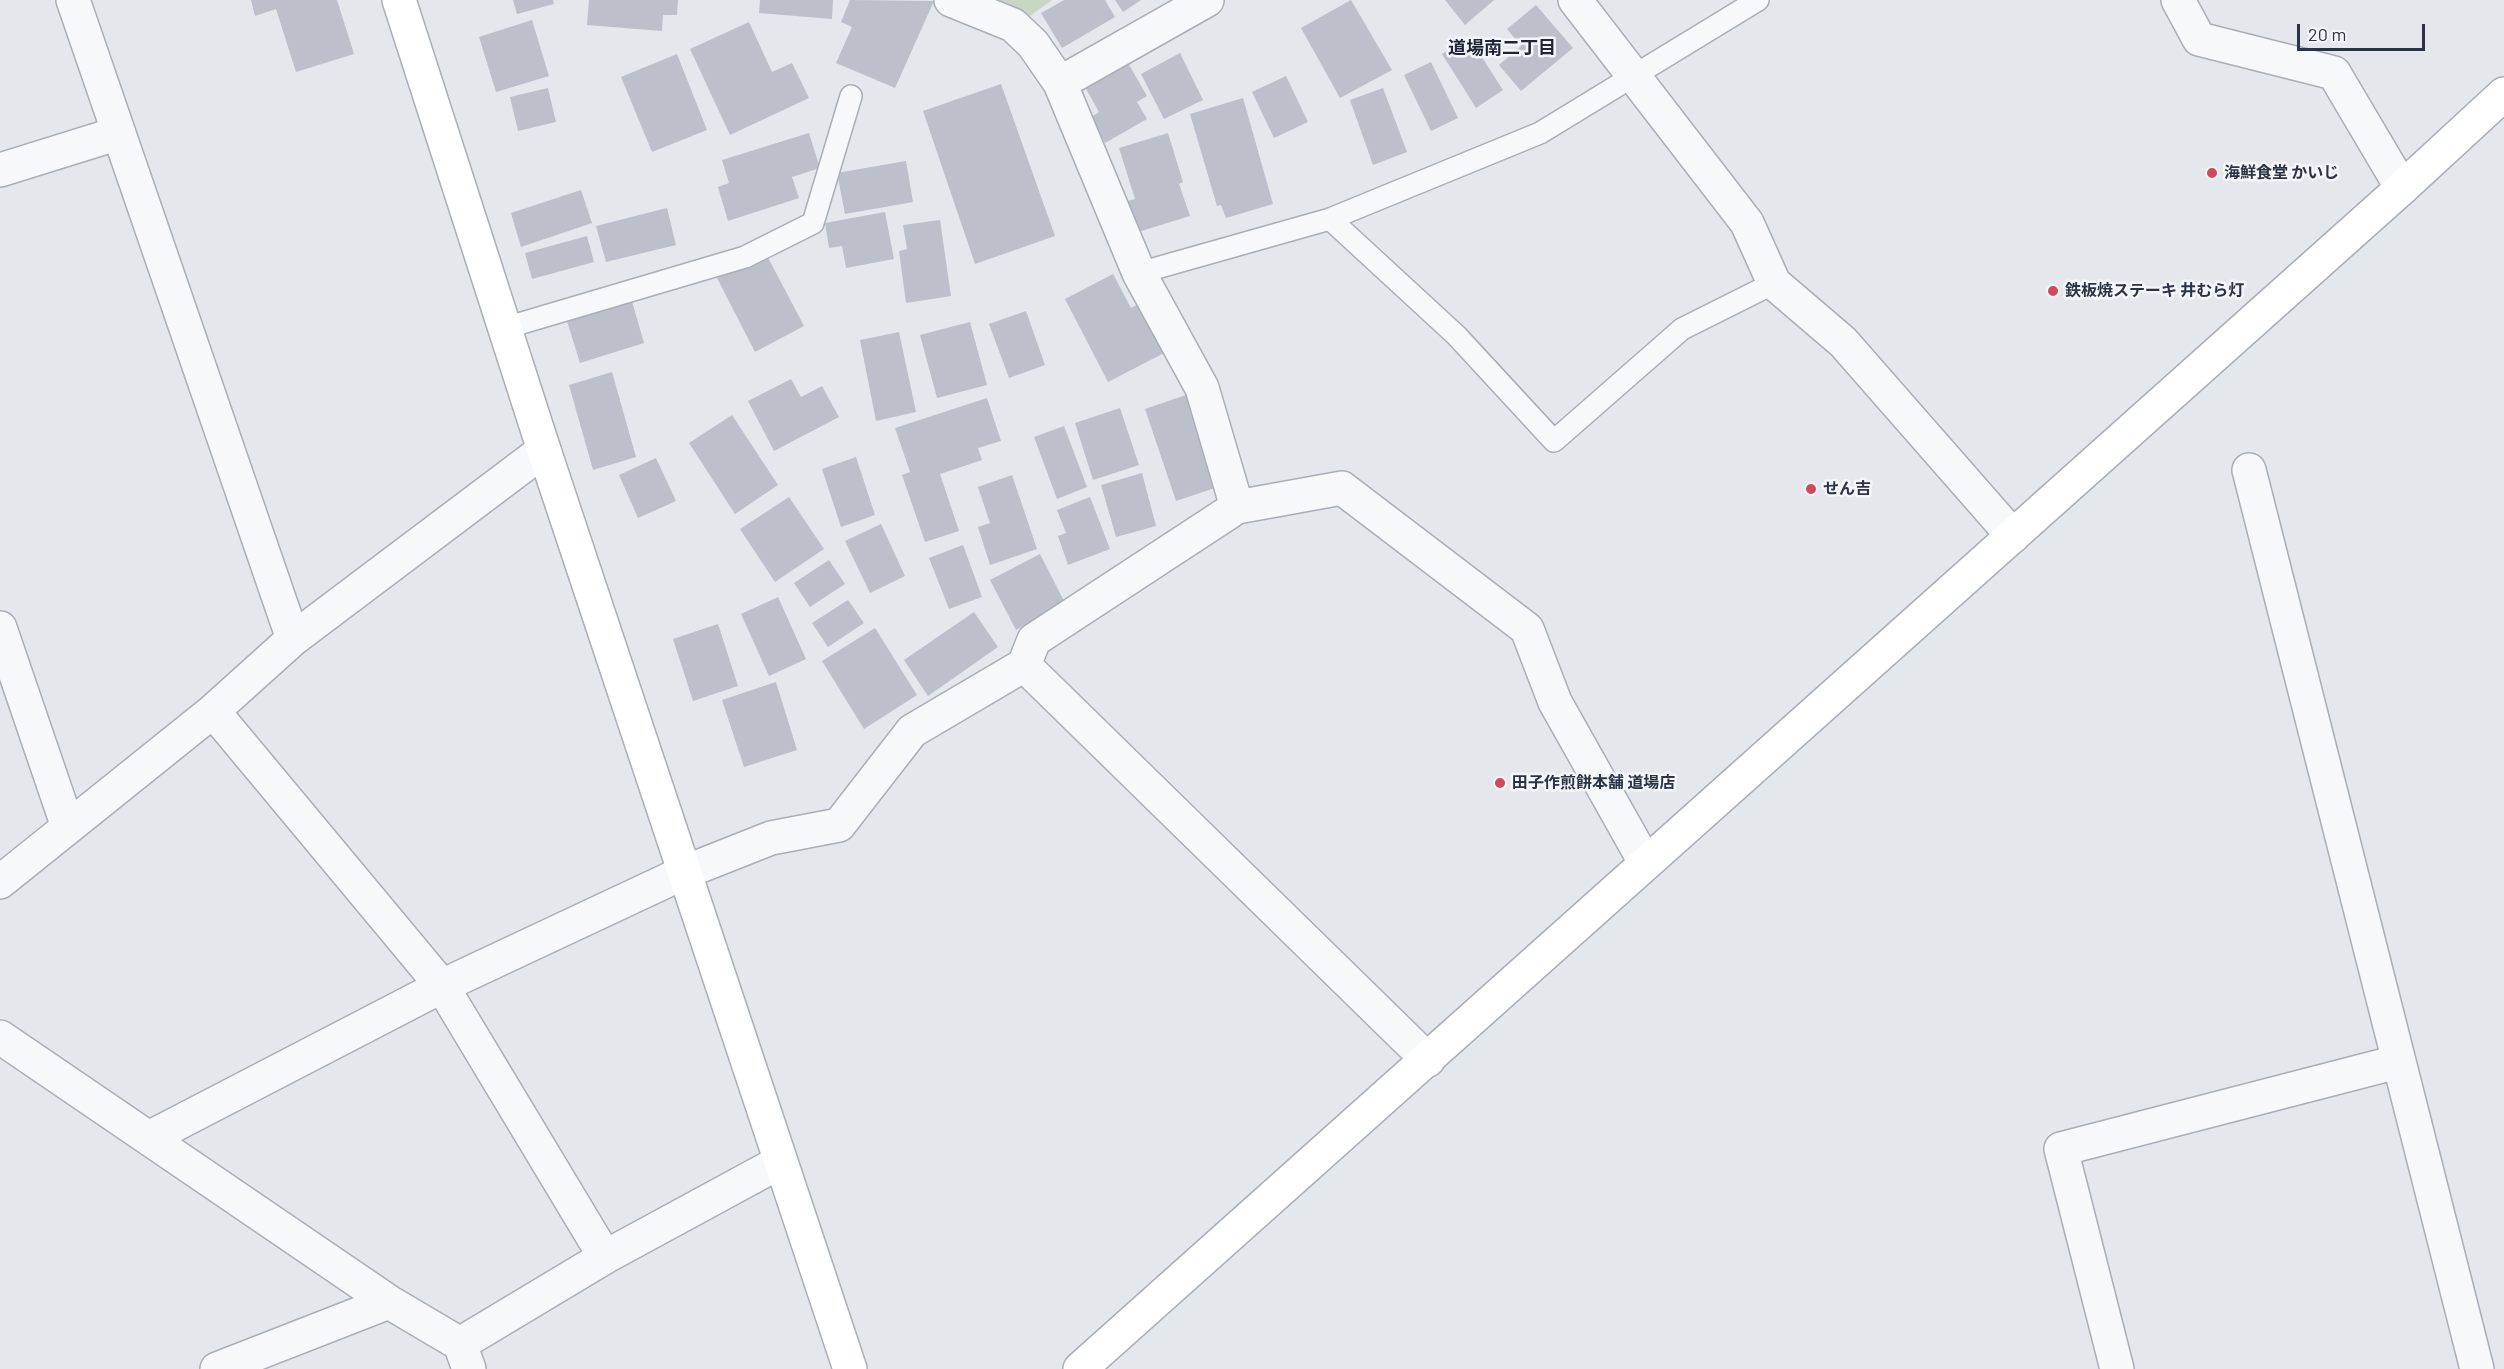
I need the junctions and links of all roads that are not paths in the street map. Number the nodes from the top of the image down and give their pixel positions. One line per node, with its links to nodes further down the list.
1 (73, 0): 12 (street)
2 (399, 0): 18 (street)
3 (951, 0): 9 (street)
4 (1207, 0): 9 (street)
5 (1575, 0): 8 (street)
6 (1758, 0): 8 (lane)
7 (2178, 0): 14 (street)
8 (1633, 75): 15 (lane); 17 (street)
9 (1060, 83): 16 (street)
10 (2504, 94): 14 (street)
11 (851, 96): 18 (lane)
12 (119, 132): 13 (street); 24 (street)
13 (0, 170)
14 (2403, 188): 22 (street)
15 (1330, 219): 16 (lane); 17 (lane)
16 (1139, 273): 21 (street)
17 (1774, 282): 22 (street)
18 (505, 328): 19 (street)
19 (544, 450): 24 (street); 29 (street)
20 (2249, 470): 34 (street)
21 (1237, 507): 25 (street); 28 (street)
22 (2013, 536): 28 (street)
23 (0, 627): 27 (street)
24 (293, 639): 26 (street)
25 (1024, 665): 29 (street); 33 (street)
26 (213, 711): 27 (street); 31 (street)
27 (68, 827): 30 (street)
28 (1645, 862): 33 (street)
29 (685, 872): 31 (street); 36 (street)
30 (0, 882)
31 (442, 986): 35 (street); 37 (street)
32 (0, 1037): 35 (street)
33 (1428, 1060): 42 (street)
34 (2397, 1062): 43 (street); 44 (street)
35 (148, 1138): 38 (street)
36 (780, 1162): 37 (street); 41 (street)
37 (605, 1257): 39 (street)
38 (389, 1302): 39 (street); 40 (street)
39 (464, 1356)
40 (217, 1369)
41 (850, 1369)
42 (1080, 1369)
43 (2117, 1369)
44 (2477, 1369)

